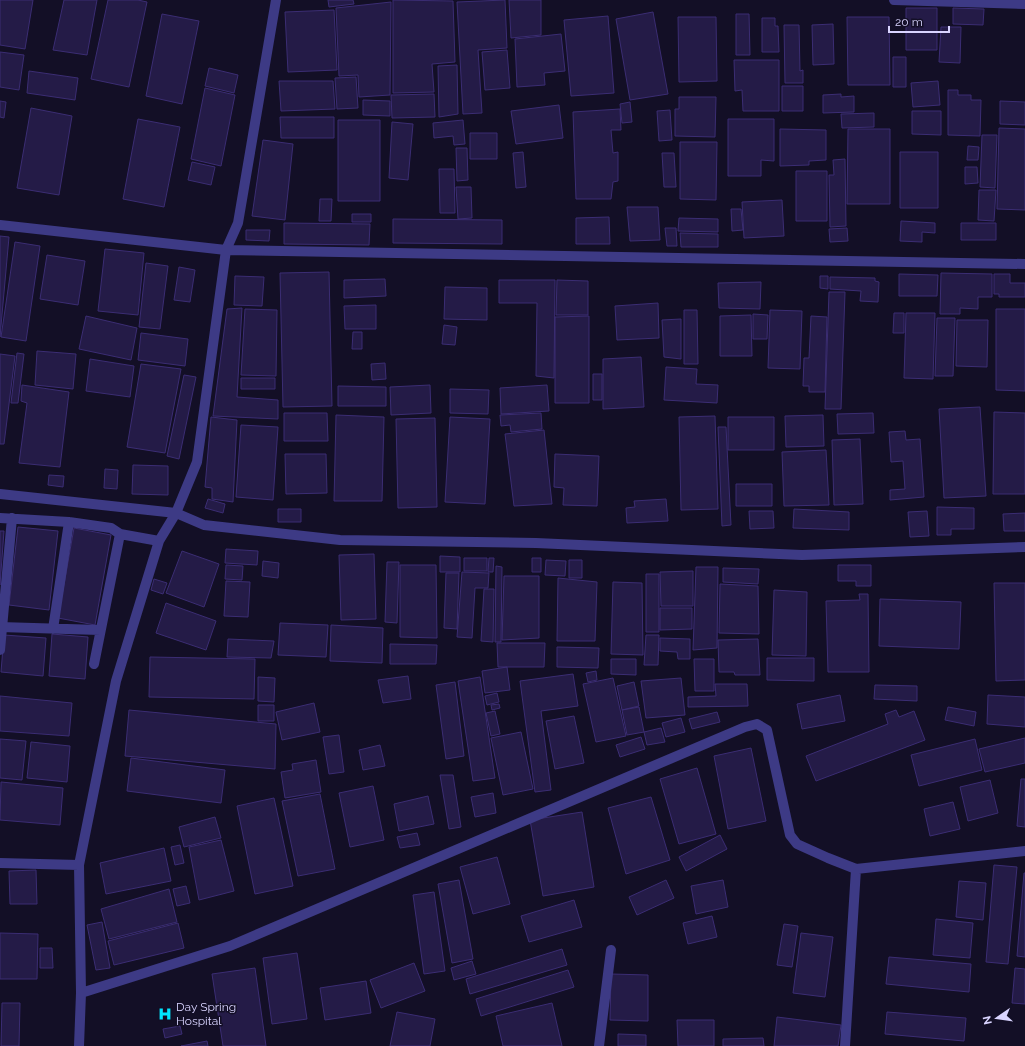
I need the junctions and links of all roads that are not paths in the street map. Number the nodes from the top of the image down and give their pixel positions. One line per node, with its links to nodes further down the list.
1 (276, 0): 5 (street)
2 (894, 0): 3 (street)
3 (1025, 4)
4 (0, 225): 5 (street)
5 (226, 250): 6 (street); 8 (street)
6 (1025, 264)
7 (0, 494): 8 (street)
8 (176, 513): 13 (street); 14 (street)
9 (0, 518): 10 (street)
10 (12, 518): 11 (street); 15 (street)
11 (69, 522): 12 (street); 16 (street)
12 (120, 534): 13 (street); 17 (street)
13 (159, 541): 22 (street)
14 (1025, 548)
15 (1, 627): 16 (street); 18 (street)
16 (53, 628): 17 (street)
17 (100, 630): 19 (street)
18 (0, 650)
19 (94, 664)
20 (1025, 851): 23 (street)
21 (0, 863): 22 (street)
22 (79, 865): 25 (street)
23 (856, 869): 25 (street); 28 (street)
24 (611, 950): 27 (street)
25 (81, 993): 26 (street)
26 (79, 1046)
27 (599, 1046)
28 (845, 1046)

